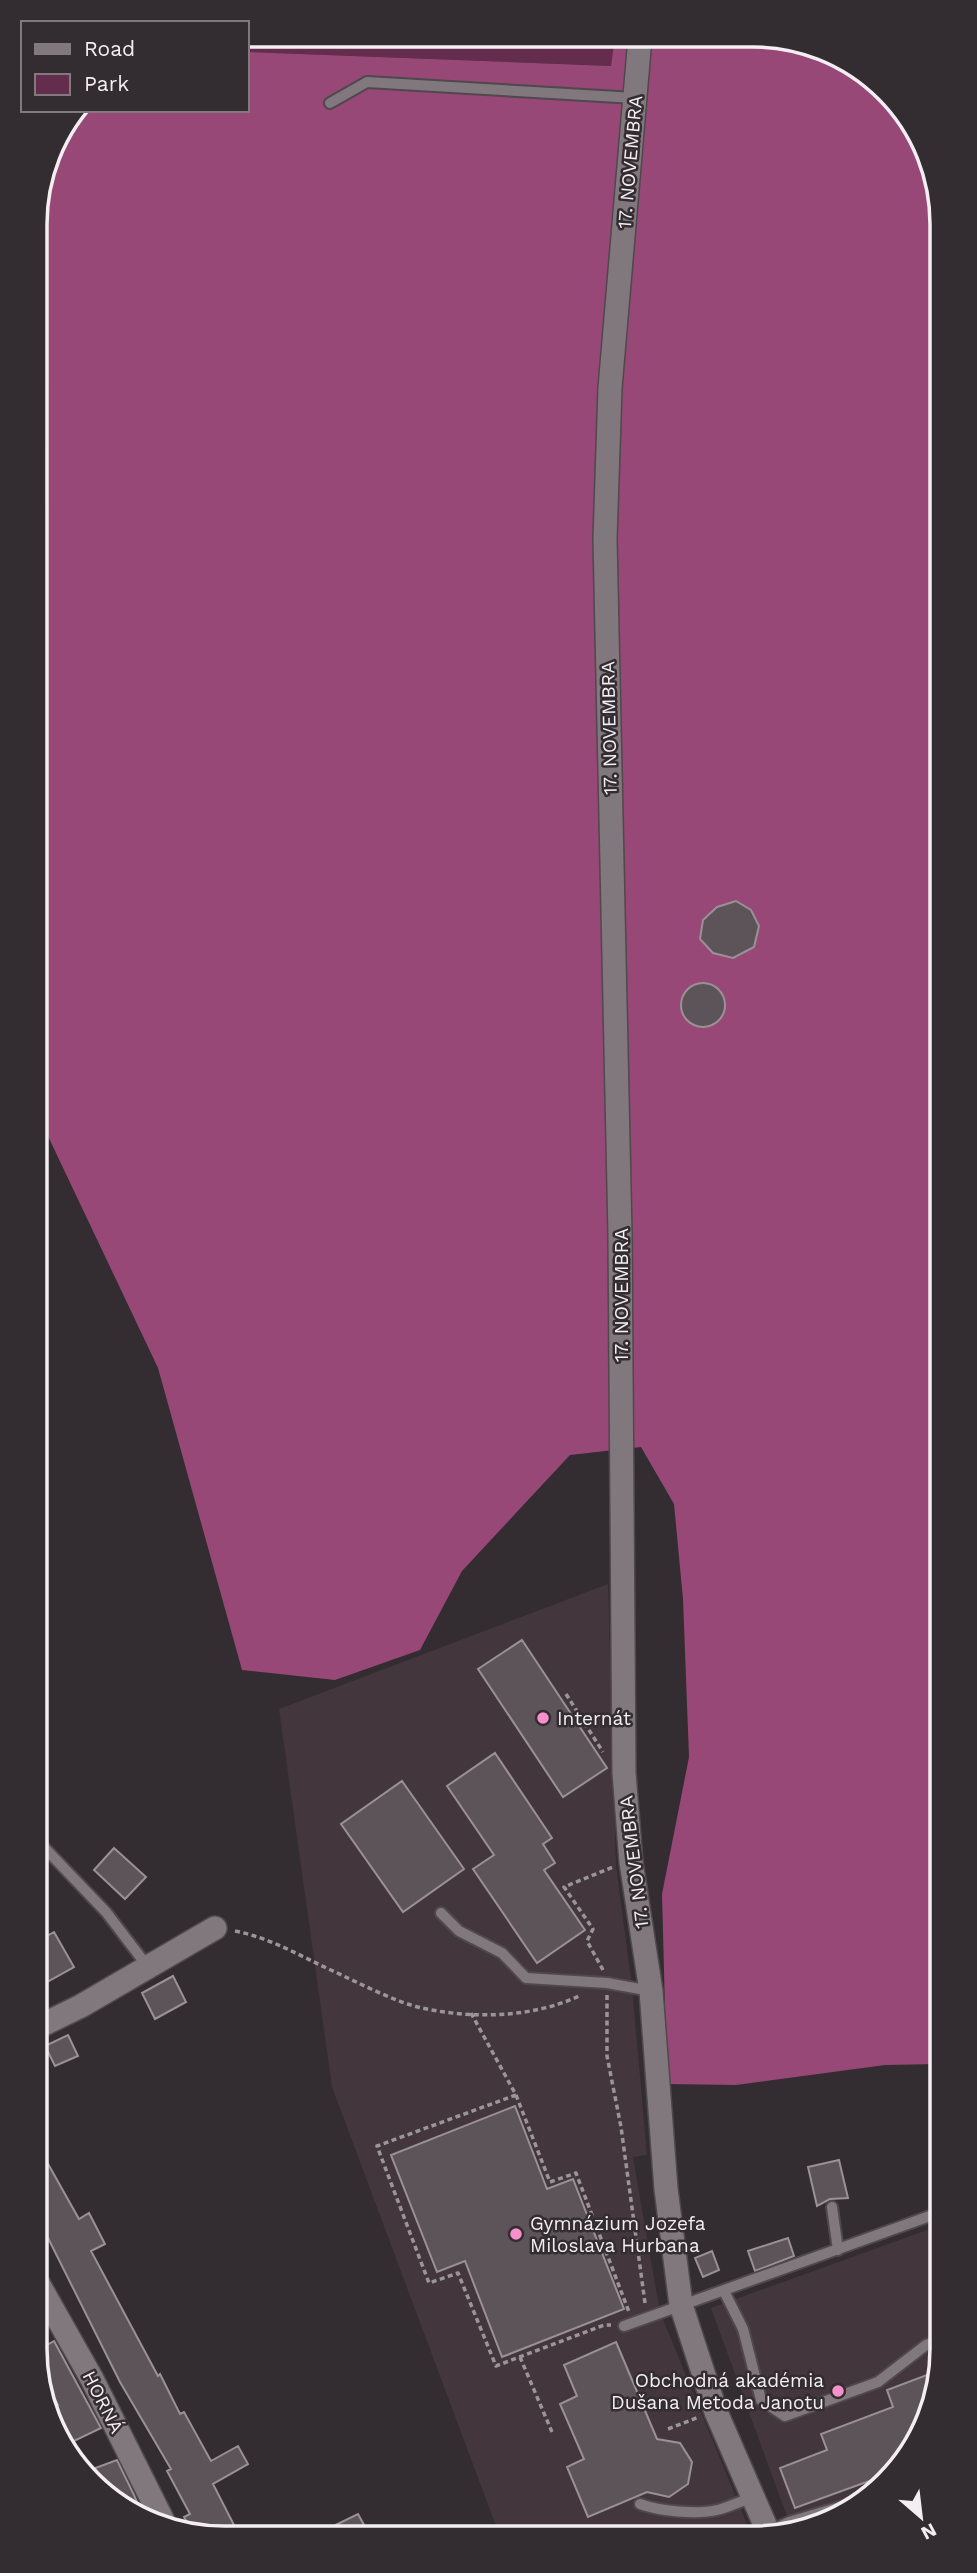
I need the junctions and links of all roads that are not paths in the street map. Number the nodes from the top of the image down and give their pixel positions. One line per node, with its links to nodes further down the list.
1 (639, 47): 2 (street, 17. NOVEMBRA)
2 (635, 98): 3 (lane); 8 (street, 17. NOVEMBRA)
3 (330, 103)
4 (47, 1851): 7 (lane)
5 (441, 1913): 8 (lane)
6 (215, 1927): 7 (street)
7 (148, 1967): 9 (street)
8 (651, 1992): 15 (street, 17. NOVEMBRA)
9 (47, 2023)
10 (832, 2207): 12 (lane)
11 (929, 2216): 12 (lane)
12 (838, 2250): 13 (lane)
13 (724, 2291): 15 (lane); 17 (lane)
14 (47, 2301): 20 (street, HORNÁ)
15 (681, 2305): 16 (lane); 18 (street, 17. NOVEMBRA)
16 (629, 2325)
17 (929, 2345)
18 (754, 2498): 19 (lane); 23 (street, 17. NOVEMBRA)
19 (640, 2504)
20 (159, 2513)
21 (814, 2515): 22 (lane)
22 (791, 2522)
23 (766, 2525)

